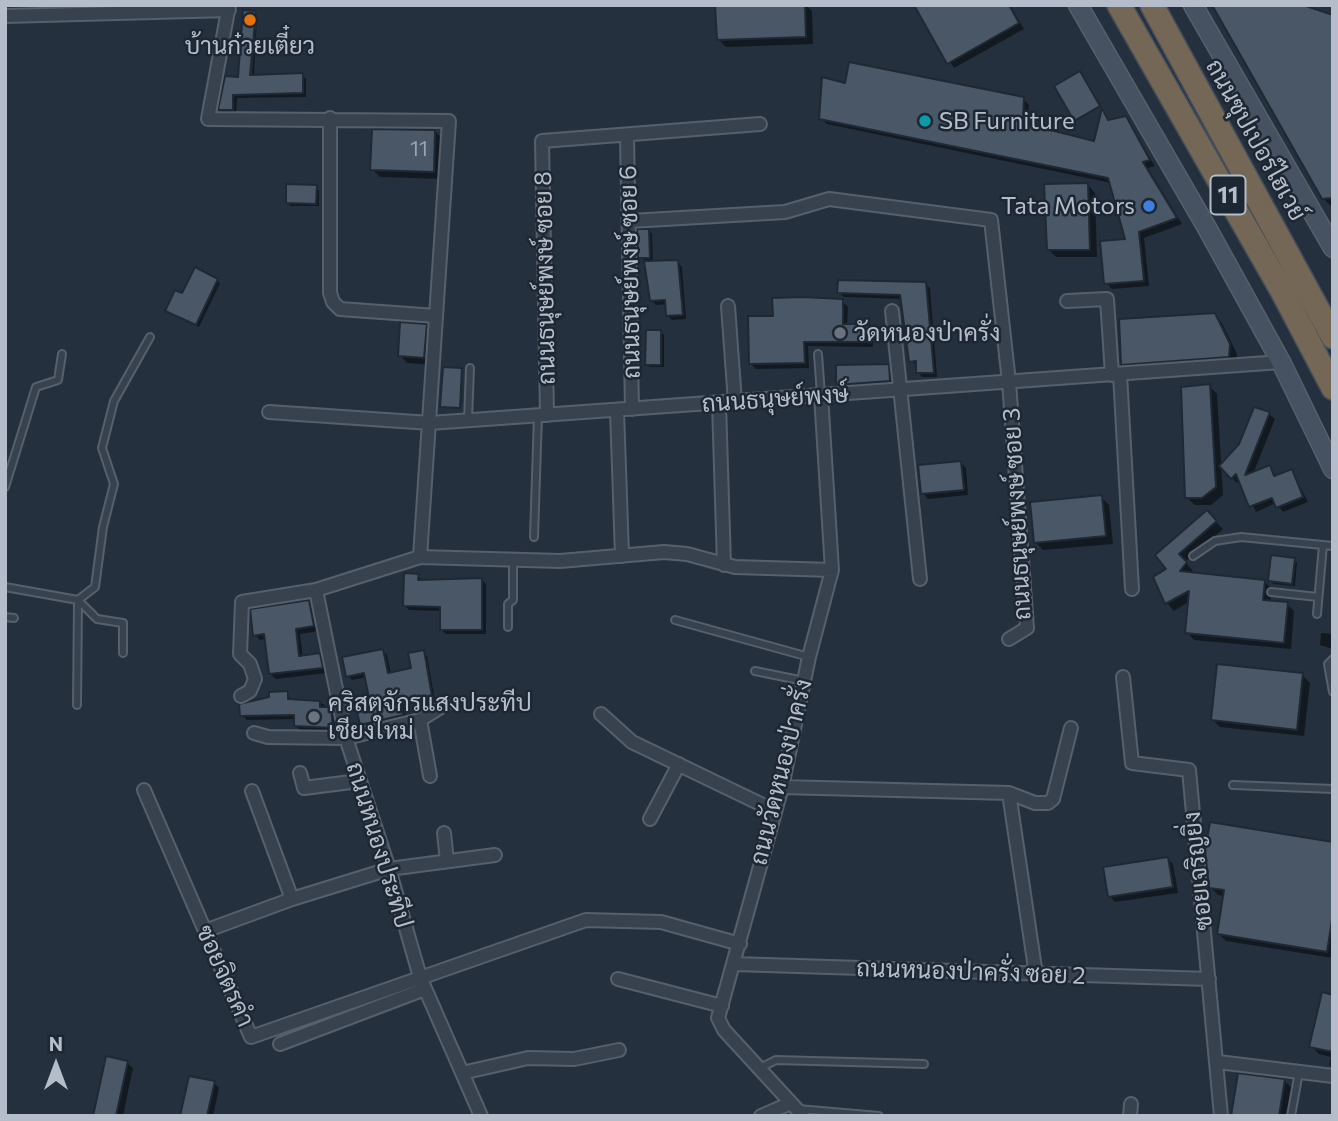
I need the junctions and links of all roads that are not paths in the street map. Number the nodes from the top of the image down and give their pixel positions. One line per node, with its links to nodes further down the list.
1 (1079, 5): 21 (main road)
2 (1119, 5): 25 (highway, ถนนซุปเปอร์ไฮเวย์ / 11)
3 (1152, 5): 18 (highway, ถนนซุปเปอร์ไฮเวย์ / 11)
4 (1193, 5): 12 (main road)
5 (181, 8): 6 (street); 7 (street)
6 (229, 8): 8 (street)
7 (5, 16)
8 (330, 118): 16 (street); 16 (street)
9 (760, 124): 10 (street)
10 (627, 136): 11 (street, ถนนธนุษย์พงษ์ ซอย 6); 33 (street, ถนนธนุษย์พงษ์ ซอย 8)
11 (630, 221): 24 (street); 30 (street, ถนนธนุษย์พงษ์ ซอย 6)
12 (1333, 248)
13 (1067, 301): 23 (street)
14 (728, 306): 28 (street)
15 (892, 311): 26 (street)
16 (436, 316): 35 (street)
17 (150, 337): 53 (lane)
18 (1333, 337)
19 (62, 354): 37 (lane)
20 (818, 354): 27 (lane)
21 (1280, 362): 23 (street, ถนนธนุษย์พงษ์); 36 (main road)
22 (470, 368): 34 (lane)
23 (1116, 374): 24 (street, ถนนธนุษย์พงษ์); 49 (street)
24 (1009, 382): 26 (street, ถนนธนุษย์พงษ์); 59 (street, ถนนธนุษย์พงษ์ ซอย 3)
25 (1333, 388)
26 (898, 390): 27 (street, ถนนธนุษย์พงษ์); 47 (street)
27 (821, 395): 28 (street, ถนนธนุษย์พงษ์); 46 (street, ถนนวัดหนองป่าครั่ง)
28 (735, 401): 29 (street, ถนนธนุษย์พงษ์)
29 (719, 402): 30 (street, ถนนธนุษย์พงษ์); 45 (street)
30 (632, 409): 31 (street, ถนนธนุษย์พงษ์)
31 (617, 410): 33 (street, ถนนธนุษย์พงษ์); 41 (street)
32 (269, 412): 35 (street, ถนนธนุษย์พงษ์)
33 (543, 415): 34 (street, ถนนธนุษย์พงษ์); 38 (lane)
34 (468, 421): 35 (street, ถนนธนุษย์พงษ์)
35 (429, 423): 43 (street)
36 (1333, 469)
37 (5, 486)
38 (534, 537)
39 (1323, 545): 40 (lane); 42 (lane); 52 (lane)
40 (1333, 546)
41 (622, 556): 44 (street); 45 (street)
42 (1193, 556)
43 (420, 557): 44 (street); 50 (street)
44 (513, 559): 58 (lane)
45 (724, 565): 46 (street)
46 (832, 570): 61 (street, ถนนวัดหนองป่าครั่ง)
47 (920, 579)
48 (5, 587): 53 (lane)
49 (1132, 589)
50 (316, 590): 67 (street); 74 (street, ถนนหนองประทีป)
51 (1271, 592): 52 (lane)
52 (1318, 597): 54 (lane)
53 (78, 600): 60 (lane); 68 (lane)
54 (1317, 614)
55 (5, 617): 56 (lane)
56 (14, 618)
57 (675, 620): 61 (lane)
58 (508, 627)
59 (1009, 639)
60 (123, 653)
61 (809, 657): 65 (street, ถนนวัดหนองป่าครั่ง)
62 (1333, 659): 66 (lane)
63 (755, 671): 65 (lane)
64 (1123, 677): 97 (street, ซอยเจริญยิ่ง)
65 (804, 681): 80 (street, ถนนวัดหนองป่าครั่ง)
66 (1333, 692)
67 (241, 696)
68 (78, 705)
69 (444, 705): 71 (street)
70 (601, 714): 75 (street)
71 (420, 720): 74 (street); 77 (street)
72 (1071, 728): 84 (street)
73 (254, 733): 74 (street)
74 (346, 738): 78 (street, ถนนหนองประทีป)
75 (679, 764): 85 (street); 86 (street)
76 (300, 773): 78 (street)
77 (430, 776)
78 (359, 781): 90 (street, ถนนหนองประทีป)
79 (1233, 785): 81 (lane)
80 (782, 787): 84 (street); 85 (street, ถนนวัดหนองป่าครั่ง)
81 (1333, 789)
82 (144, 790): 92 (street, ซอยจิตรคำ)
83 (252, 791): 91 (street)
84 (1009, 793): 95 (street)
85 (775, 811): 93 (street, ถนนวัดหนองป่าครั่ง)
86 (650, 819)
87 (444, 833): 89 (street)
88 (495, 855): 89 (street)
89 (447, 861): 90 (street)
90 (389, 869): 91 (street); 98 (street, ถนนหนองประทีป)
91 (292, 899): 92 (street)
92 (205, 931): 98 (street, ซอยจิตรคำ)
93 (740, 944): 94 (street, ถนนวัดหนองป่าครั่ง); 98 (street)
94 (734, 964): 95 (street, ถนนหนองป่าครั่ง ซอย 2); 99 (street, ถนนวัดหนองป่าครั่ง)
95 (1036, 975): 97 (street, ถนนหนองป่าครั่ง ซอย 2)
96 (618, 979): 99 (street)
97 (1209, 979): 102 (street, ซอยเจริญยิ่ง)
98 (422, 983): 100 (street); 106 (street, ถนนหนองประทีป)
99 (722, 1006): 104 (street)
100 (280, 1044)
101 (619, 1050): 106 (street)
102 (1218, 1062): 105 (street); 112 (street, ซอยเจริญยิ่ง)
103 (925, 1064): 104 (lane)
104 (759, 1068): 108 (street)
105 (1299, 1072): 107 (street); 113 (lane)
106 (462, 1073): 109 (street, ถนนหนองประทีป)
107 (1333, 1076)
108 (797, 1109): 110 (street); 111 (lane)
109 (481, 1116)
110 (761, 1116)
111 (879, 1116)
112 (1221, 1116)
113 (1291, 1116)

